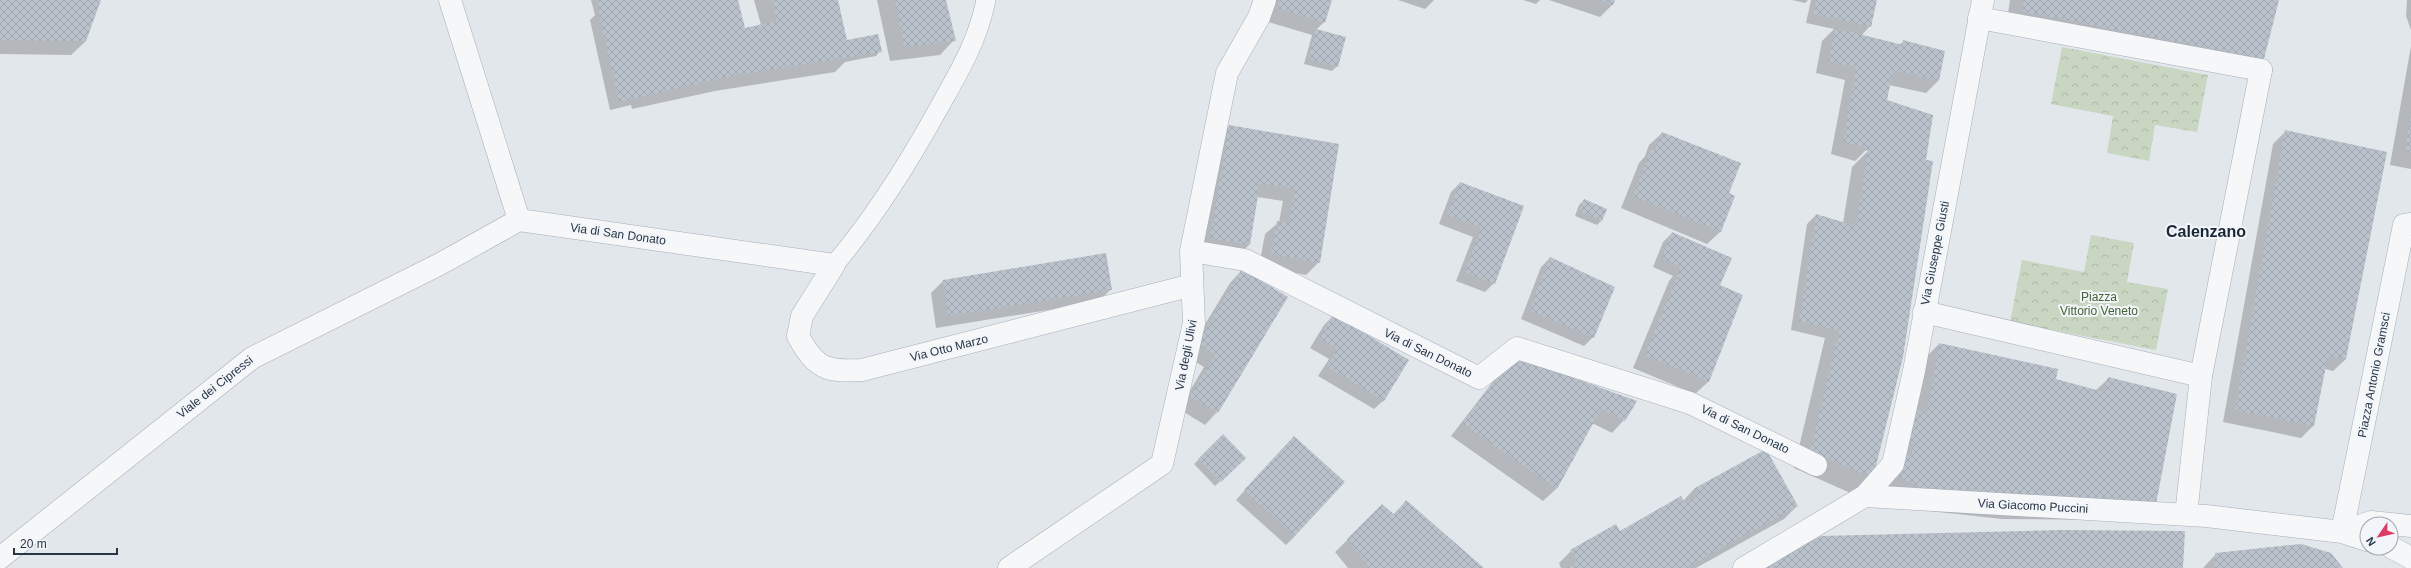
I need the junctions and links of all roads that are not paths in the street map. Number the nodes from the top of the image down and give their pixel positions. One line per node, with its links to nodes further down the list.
1 (450, 0): 5 (street)
2 (986, 0): 8 (lane)
3 (1265, 0): 7 (street, Via degli Ulivi)
4 (1981, 9): 10 (street, Via Giuseppe Giusti); 11 (street)
5 (519, 220): 8 (street, Via di San Donato); 21 (street, Viale dei Cipressi)
6 (2411, 224): 18 (street, Piazza Antonio Gramsci)
7 (1191, 251): 9 (street, Via degli Ulivi); 12 (street, Via di San Donato)
8 (834, 265): 9 (street, Via Otto Marzo)
9 (1192, 285): 23 (street, Via degli Ulivi)
10 (1924, 312): 11 (street); 13 (street, Via Giuseppe Giusti)
11 (2201, 376): 14 (street)
12 (1816, 465)
13 (1866, 496): 14 (street, Via Giacomo Puccini); 24 (street)
14 (2186, 515): 18 (street, Via Giacomo Puccini)
15 (2399, 525): 17 (street, Via Giacomo Puccini)
16 (2359, 526): 18 (street, Via Giacomo Puccini)
17 (2411, 526)
18 (2342, 532): 19 (street, Via Giacomo Puccini)
19 (2359, 537)
20 (2399, 552): 22 (street)
21 (0, 558)
22 (2411, 558)
23 (1009, 568)
24 (1744, 568)

